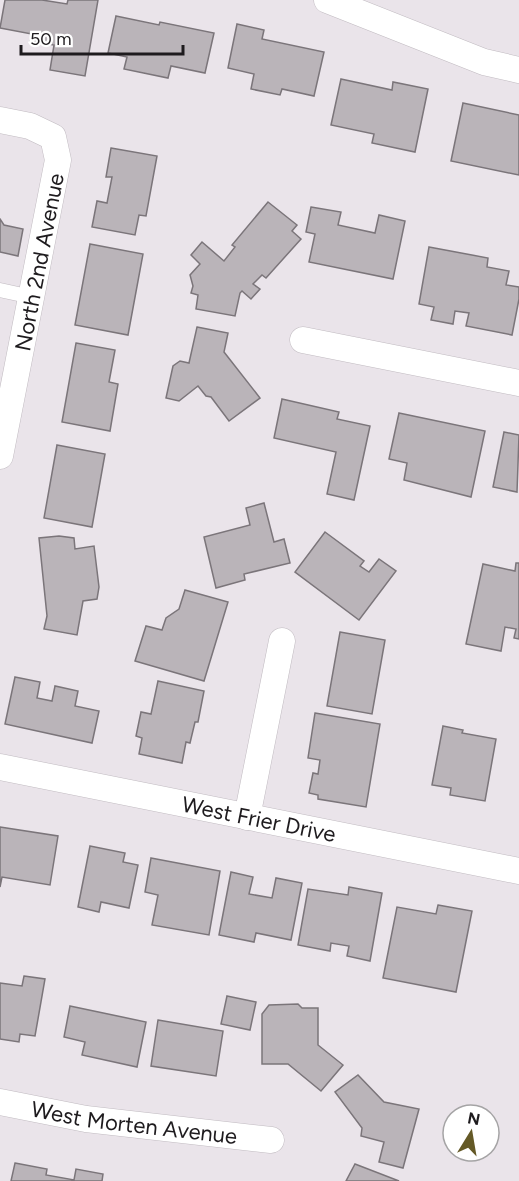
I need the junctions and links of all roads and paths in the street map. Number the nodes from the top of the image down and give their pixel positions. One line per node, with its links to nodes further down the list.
1 (327, 0): 2 (street)
2 (519, 70)
3 (0, 120): 5 (street, North 2nd Avenue)
4 (0, 290): 5 (lane)
5 (32, 297): 8 (street, North 2nd Avenue)
6 (303, 340): 7 (street)
7 (519, 383)
8 (0, 456)
9 (282, 641): 11 (street)
10 (0, 767): 11 (street, West Frier Drive)
11 (247, 817): 12 (street, West Frier Drive)
12 (519, 871)
13 (0, 1102): 14 (street, West Morten Avenue)
14 (271, 1140)

